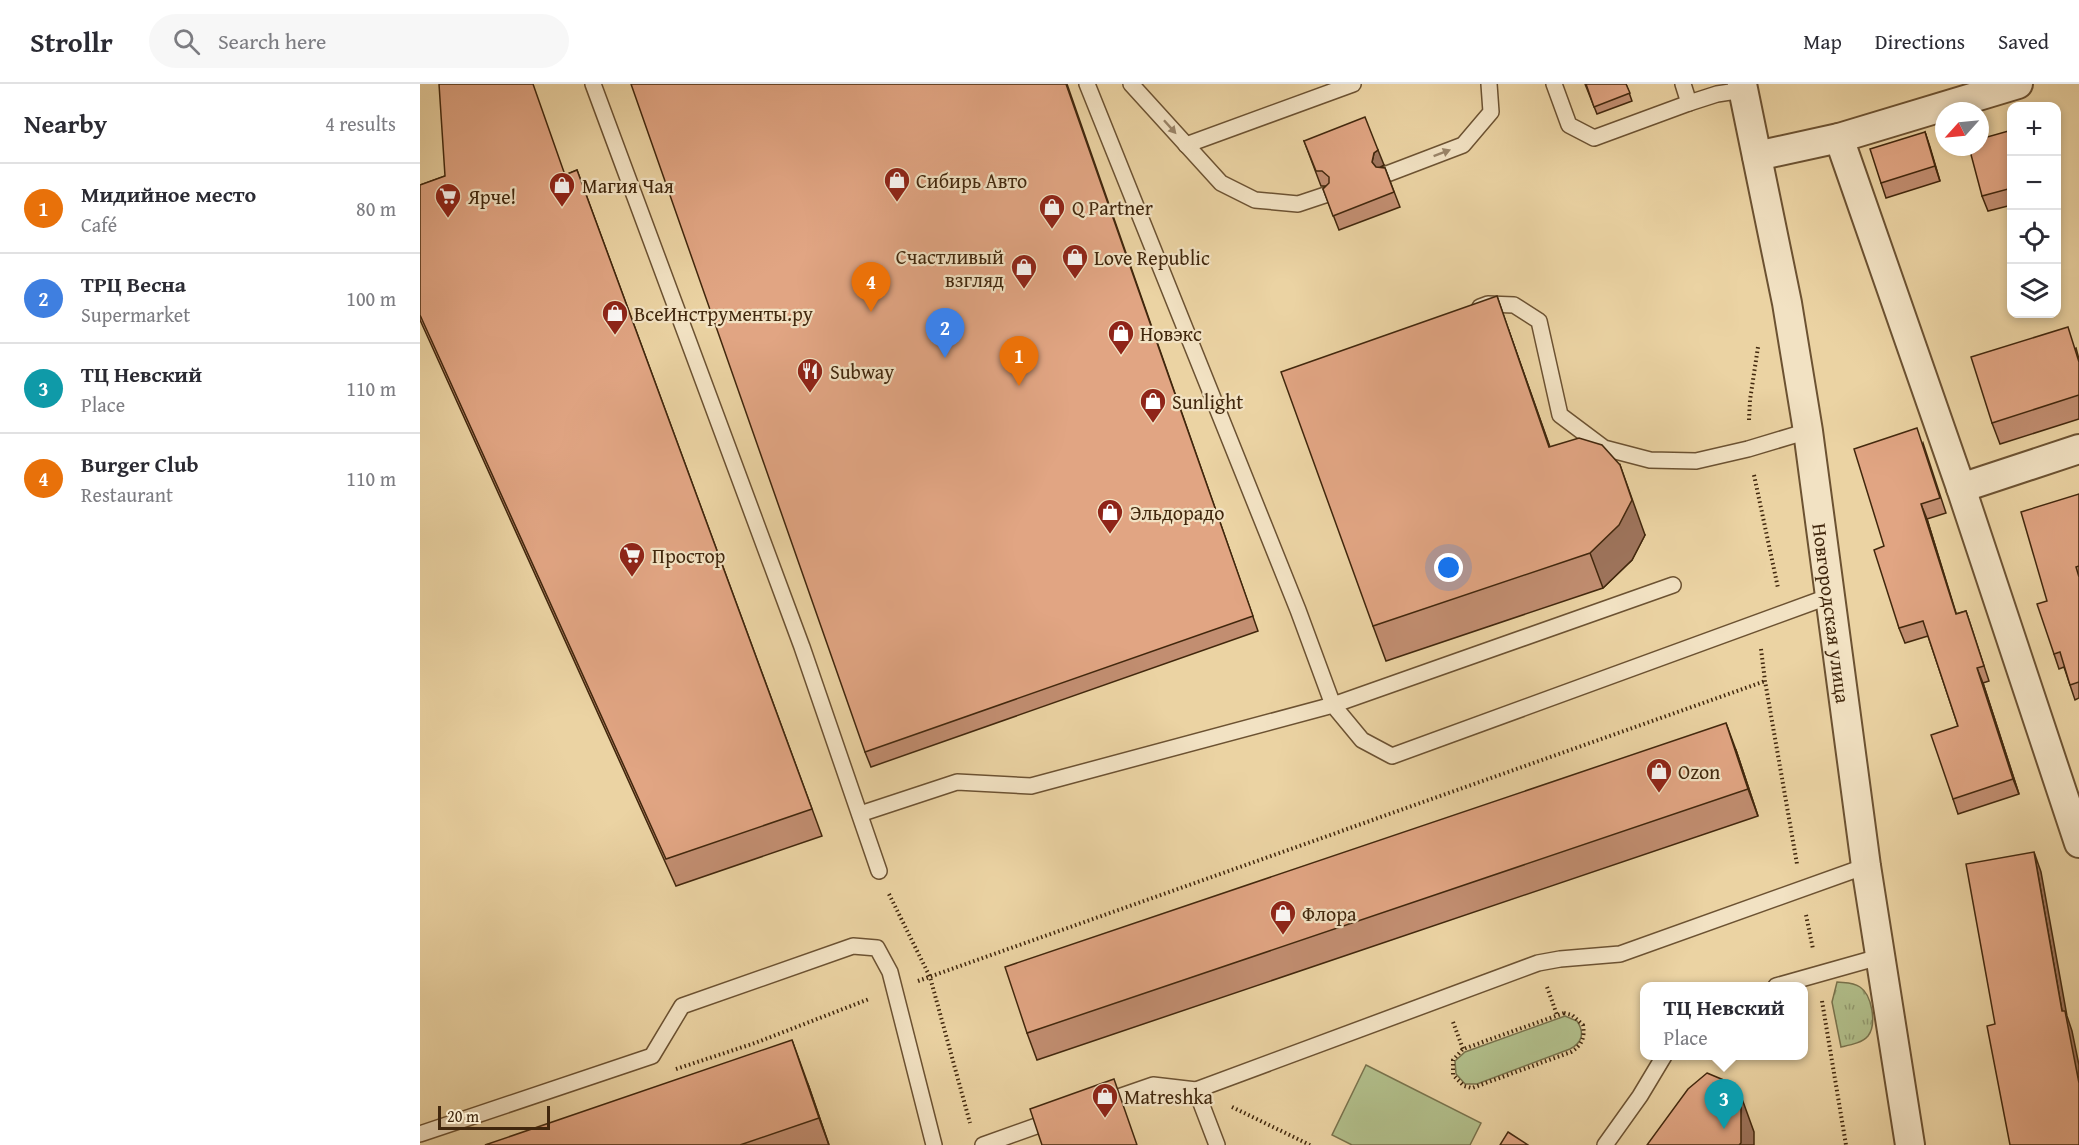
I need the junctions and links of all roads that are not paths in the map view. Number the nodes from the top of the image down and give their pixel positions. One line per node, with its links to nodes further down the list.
1 (593, 84): 23 (lane)
2 (1087, 84): 22 (lane)
3 (1131, 84): 12 (lane, one-way to 12)
4 (1353, 84): 12 (lane)
5 (1489, 84): 14 (lane, one-way to 5)
6 (1554, 84): 10 (lane)
7 (1683, 84): 10 (lane)
8 (2018, 84): 11 (street)
9 (1742, 87): 10 (lane); 13 (street, Новгородская улица)
10 (1689, 103)
11 (1839, 138): 13 (street); 19 (street)
12 (1186, 145): 15 (lane)
13 (1757, 156): 17 (street, Новгородская улица)
14 (1387, 174)
15 (1325, 195)
16 (1466, 313): 17 (lane)
17 (1808, 431): 21 (street, Новгородская улица)
18 (2079, 449): 19 (street)
19 (1961, 488): 24 (street)
20 (1673, 585): 22 (lane)
21 (1830, 596): 22 (lane); 25 (street, Новгородская улица)
22 (1333, 705): 23 (lane)
23 (860, 814): 26 (lane)
24 (2079, 843)
25 (1866, 866): 27 (street, Новгородская улица); 30 (lane)
26 (879, 871)
27 (1879, 957): 28 (lane); 38 (street, Новгородская улица)
28 (1793, 982)
29 (1662, 1060): 37 (lane)
30 (1196, 1090): 31 (lane); 36 (lane)
31 (1090, 1107)
32 (1068, 1115): 34 (lane)
33 (420, 1134): 35 (lane)
34 (978, 1139)
35 (934, 1145)
36 (1217, 1145)
37 (1605, 1145)
38 (1910, 1145)

